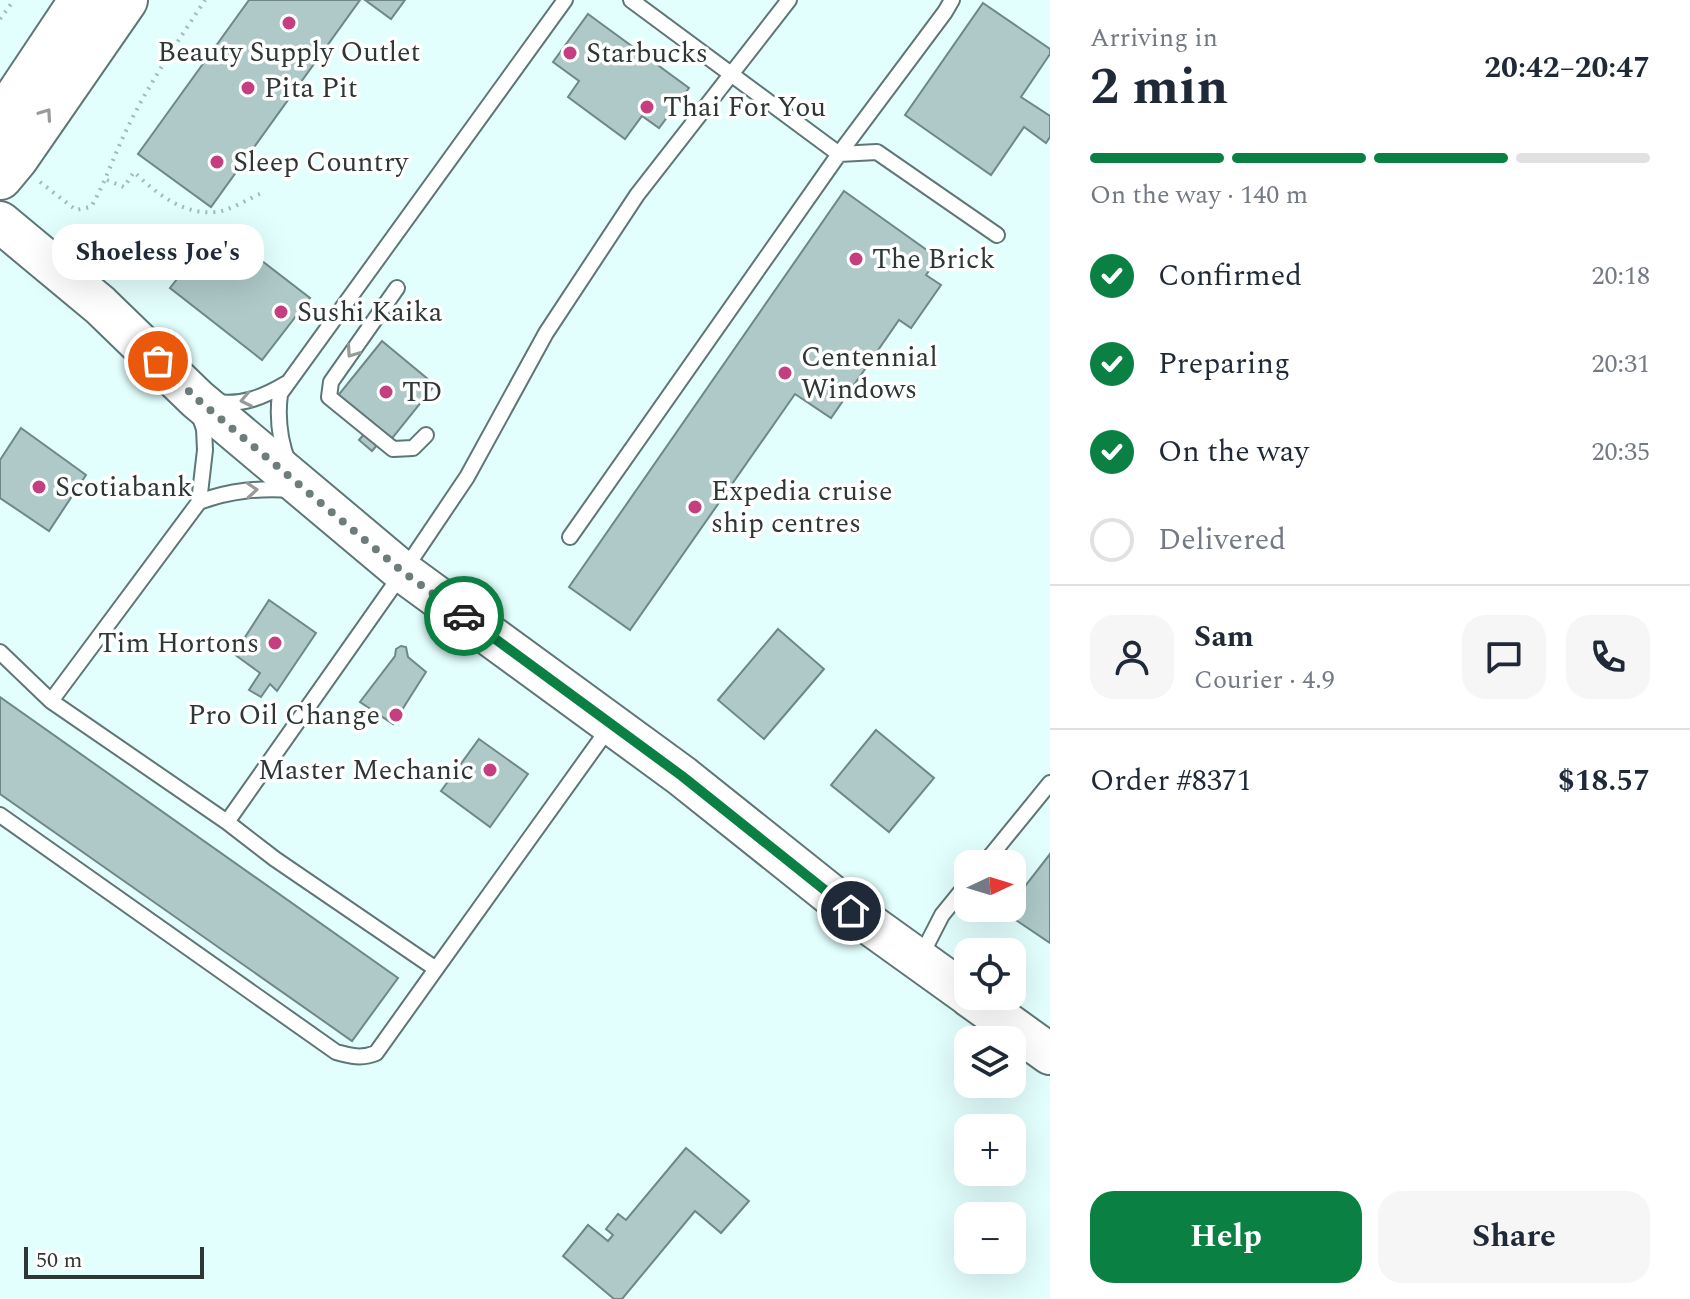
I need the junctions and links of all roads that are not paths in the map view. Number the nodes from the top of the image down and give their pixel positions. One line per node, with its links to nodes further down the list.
1 (125, 0): 8 (main road, one-way to 1)
2 (565, 0): 13 (lane)
3 (631, 0): 7 (lane)
4 (789, 0): 7 (lane)
5 (952, 0): 9 (lane)
6 (79, 1): 8 (main road)
7 (731, 74): 9 (lane); 19 (lane)
8 (5, 153)
9 (839, 154): 11 (lane); 18 (lane)
10 (0, 222): 14 (street)
11 (997, 235)
12 (397, 288): 15 (lane, one-way to 15)
13 (291, 380): 14 (lane, one-way to 14); 16 (lane)
14 (197, 399): 16 (street); 17 (lane)
15 (426, 435)
16 (300, 485): 17 (lane, one-way to 16); 19 (street)
17 (199, 502): 21 (lane)
18 (570, 537)
19 (403, 572): 22 (street); 25 (lane)
20 (0, 652): 21 (lane)
21 (51, 701): 25 (lane)
22 (611, 724): 28 (street); 29 (lane)
23 (1050, 783): 26 (lane)
24 (0, 815): 29 (lane)
25 (227, 822): 29 (lane)
26 (995, 850)
27 (954, 900): 28 (lane)
28 (919, 960): 30 (street)
29 (436, 969)
30 (954, 985)
31 (989, 1010): 32 (street)
32 (1050, 1054)

